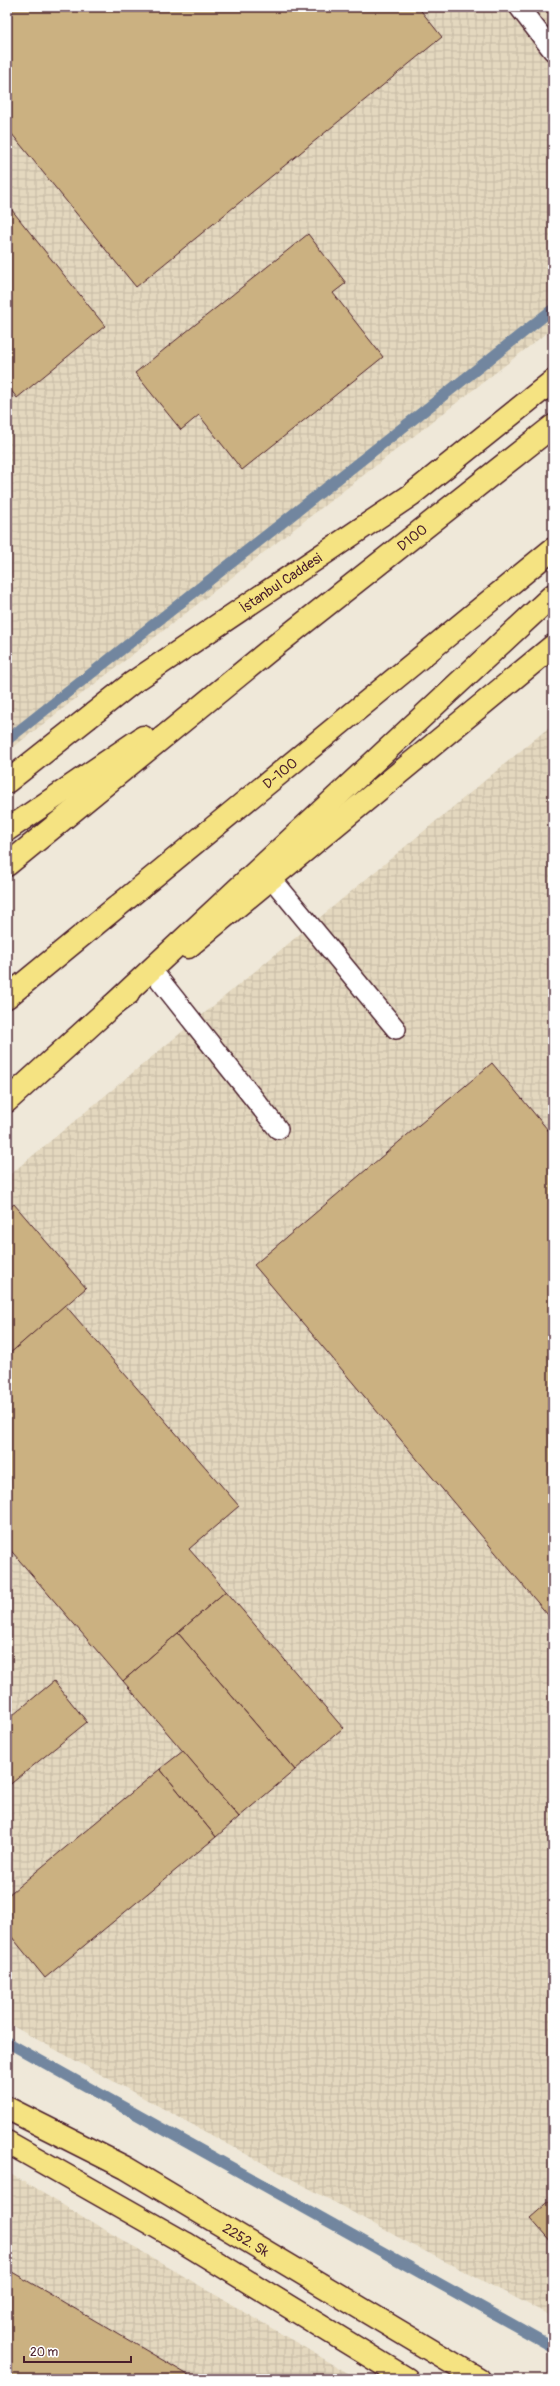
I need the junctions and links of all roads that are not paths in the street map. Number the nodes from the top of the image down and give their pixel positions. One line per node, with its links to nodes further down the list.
1 (519, 7): 2 (lane)
2 (553, 51)
3 (553, 381): 9 (main road, İstanbul Caddesi)
4 (553, 426): 8 (main road, D100 / D100)
5 (553, 549): 14 (main road, D-100 / D-100)
6 (553, 595): 15 (main road)
7 (553, 646): 12 (main road)
8 (271, 649): 10 (main road); 11 (main road)
9 (7, 782)
10 (7, 830)
11 (7, 865)
12 (272, 879): 13 (main road); 16 (lane)
13 (154, 974): 15 (main road); 18 (lane)
14 (7, 997)
15 (113, 1005): 17 (main road)
16 (396, 1029)
17 (7, 1101)
18 (278, 1129)
19 (7, 2108): 22 (main road, 2252. Sk)
20 (7, 2142): 21 (main road)
21 (407, 2379)
22 (480, 2379)

